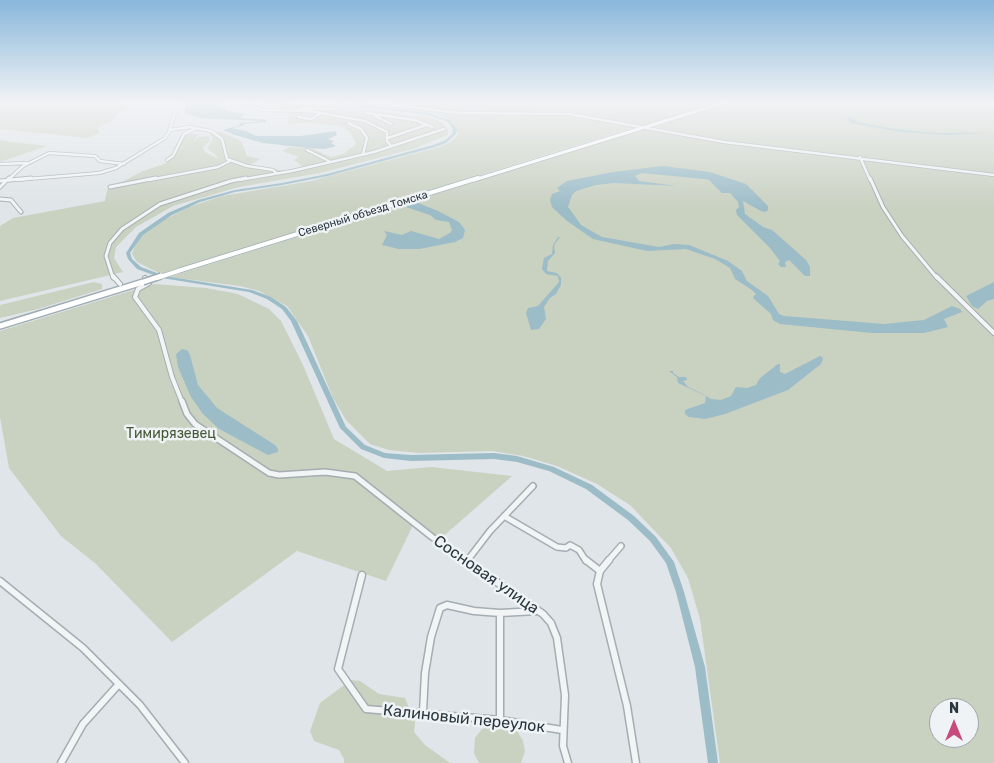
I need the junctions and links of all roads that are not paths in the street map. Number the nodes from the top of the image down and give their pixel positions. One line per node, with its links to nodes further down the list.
1 (164, 138): 20 (street)
2 (182, 138): 15 (street)
3 (220, 138): 16 (street)
4 (367, 138): 13 (street)
5 (388, 138): 9 (street)
6 (417, 138): 9 (street)
7 (613, 138): 29 (main road, Северный объезд Томска, bridge)
8 (699, 138): 14 (street)
9 (391, 146): 13 (street)
10 (307, 150): 17 (street)
11 (40, 151): 12 (street)
12 (50, 153): 18 (street); 20 (street)
13 (363, 154): 17 (street)
14 (860, 157): 22 (street); 32 (street)
15 (168, 160)
16 (230, 161): 21 (street); 26 (street)
17 (331, 162): 21 (street)
18 (28, 163): 19 (street); 23 (street)
19 (0, 164)
20 (125, 164): 23 (street)
21 (276, 173): 30 (street)
22 (994, 175)
23 (7, 180): 24 (street); 25 (street)
24 (0, 181)
25 (0, 187)
26 (110, 187)
27 (0, 199): 28 (street)
28 (21, 212)
29 (144, 280): 31 (main road, Северный объезд Томска); 36 (street, Сосновая улица)
30 (120, 284)
31 (0, 326)
32 (994, 333)
33 (533, 486): 34 (street)
34 (504, 516): 36 (street); 37 (street)
35 (621, 546): 37 (street)
36 (467, 562): 40 (street, Сосновая улица)
37 (600, 571): 49 (street)
38 (362, 575): 43 (street, Калиновый переулок)
39 (0, 581): 42 (street)
40 (537, 611): 41 (street); 45 (street, Сосновая улица)
41 (500, 613): 43 (street); 44 (street)
42 (119, 684): 46 (street); 47 (street)
43 (423, 712): 44 (street, Калиновый переулок)
44 (500, 720): 45 (street, Калиновый переулок)
45 (562, 730): 48 (street, Сосновая улица)
46 (61, 763)
47 (185, 763)
48 (568, 763)
49 (636, 763)

